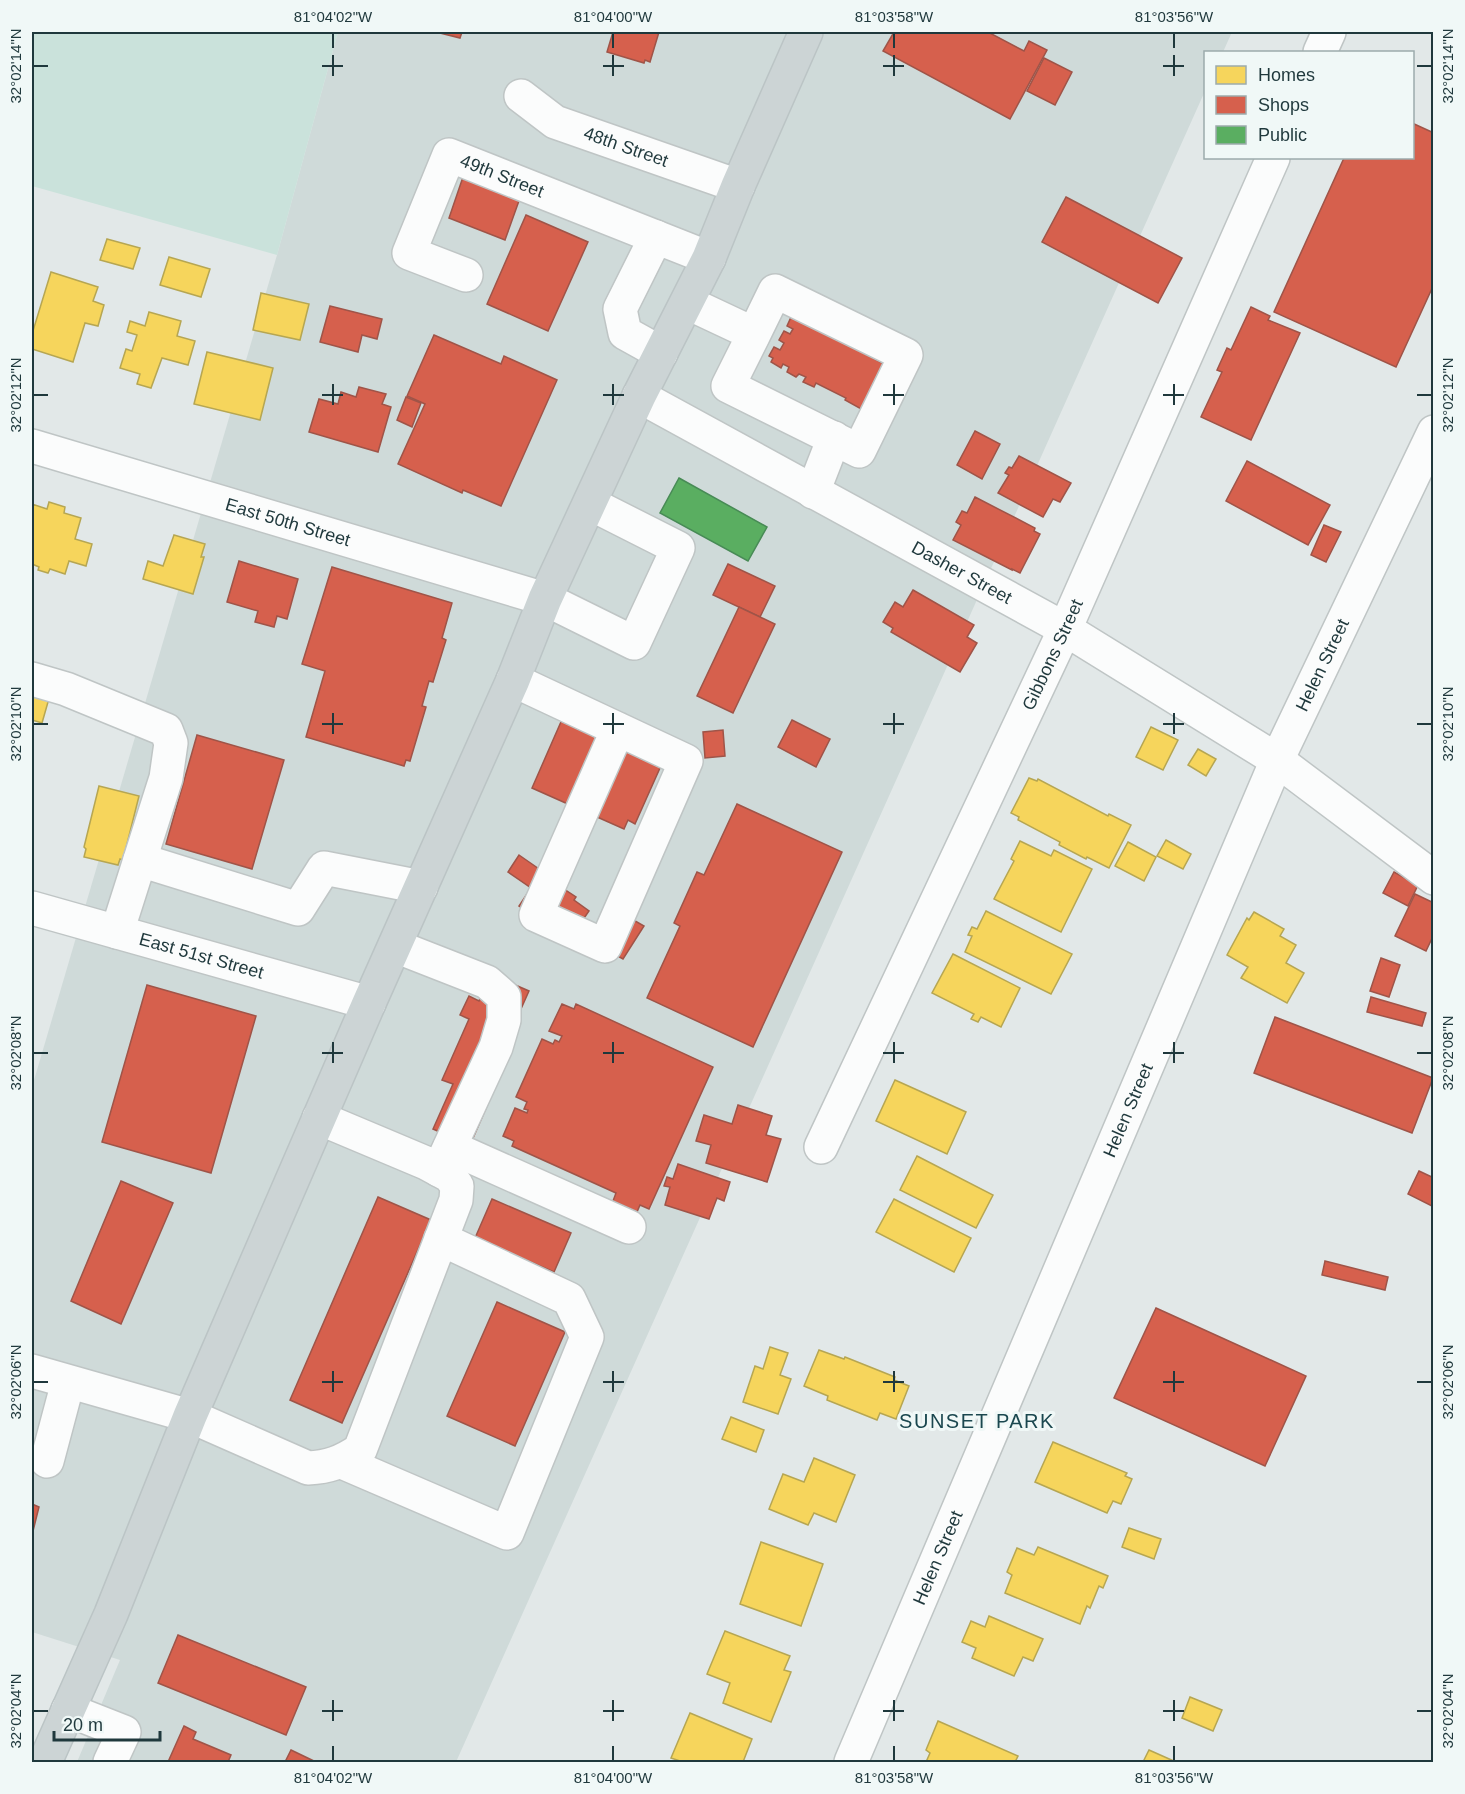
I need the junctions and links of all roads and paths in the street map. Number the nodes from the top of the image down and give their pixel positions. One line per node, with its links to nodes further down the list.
1 (806, 32): 6 (main road)
2 (1329, 32): 3 (street)
3 (1320, 51)
4 (521, 96): 6 (street, 48th Street)
5 (1273, 159): 22 (street, Gibbons Street)
6 (738, 186): 8 (main road)
7 (656, 237): 8 (street, 49th Street); 9 (street, 49th Street); 12 (street)
8 (709, 258): 10 (main road)
9 (466, 275)
10 (688, 303): 11 (street); 12 (main road)
11 (754, 334): 14 (street); 16 (street)
12 (662, 353): 13 (main road)
13 (639, 396): 18 (street, Dasher Street); 20 (main road)
14 (755, 400): 16 (street); 18 (street)
15 (1434, 432): 26 (street, Helen Street)
16 (834, 438): 19 (street)
17 (32, 446): 21 (street, East 50th Street)
18 (734, 448): 19 (street, Dasher Street)
19 (813, 492): 22 (street, Dasher Street)
20 (591, 504): 21 (main road); 21 (street, East 50th Street)
21 (545, 599): 24 (main road)
22 (1065, 629): 26 (street, Dasher Street); 35 (street, Gibbons Street)
23 (32, 679): 27 (street)
24 (513, 680): 25 (street); 29 (main road)
25 (618, 729): 25 (street)
26 (1276, 760): 28 (street, Dasher Street); 47 (street, Helen Street)
27 (140, 860): 29 (street); 31 (street)
28 (1434, 878)
29 (421, 887): 32 (main road)
30 (32, 908): 31 (street, East 51st Street)
31 (117, 932): 33 (street, East 51st Street)
32 (395, 946): 33 (main road); 36 (street)
33 (369, 1003): 34 (main road)
34 (319, 1118): 36 (street); 41 (main road)
35 (821, 1147)
36 (444, 1159): 37 (street); 38 (street)
37 (629, 1227)
38 (441, 1239): 43 (street); 43 (street)
39 (32, 1371): 40 (street)
40 (68, 1382): 41 (street); 42 (street)
41 (190, 1416): 43 (street); 44 (main road)
42 (48, 1461)
43 (342, 1462)
44 (68, 1710): 45 (main road); 46 (street)
45 (45, 1762)
46 (110, 1762)
47 (851, 1762)

